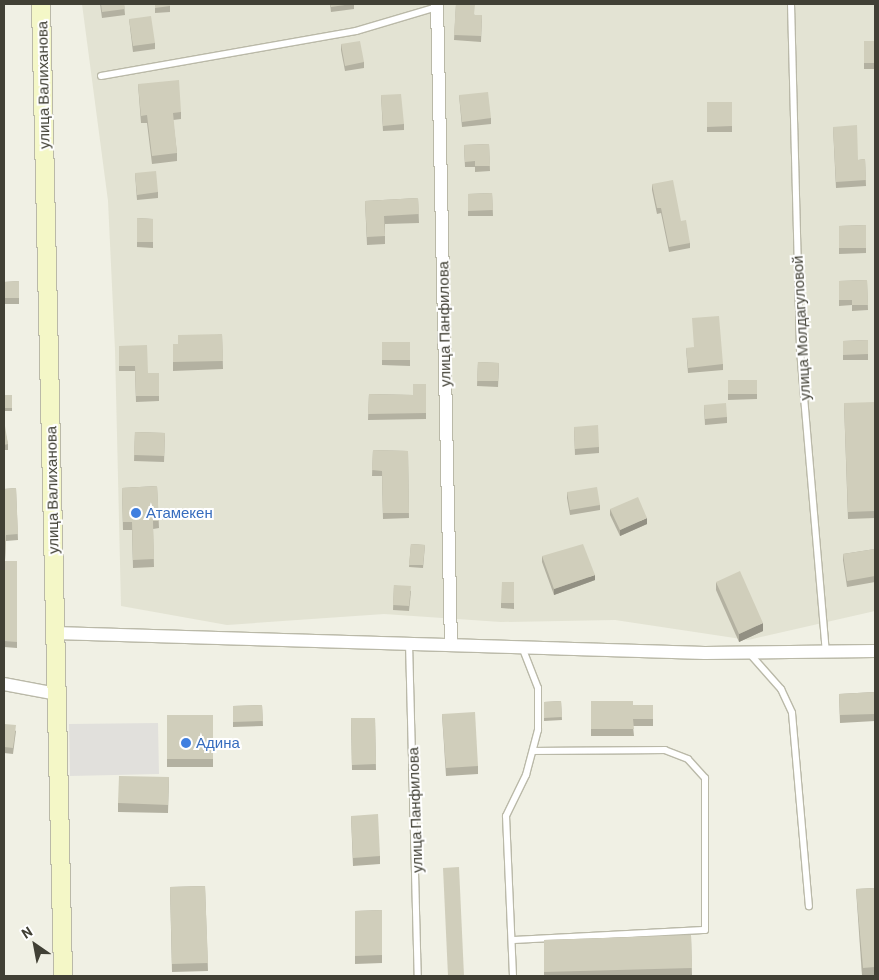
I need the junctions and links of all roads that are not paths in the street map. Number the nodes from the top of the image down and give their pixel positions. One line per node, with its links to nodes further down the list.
1 (41, 4): 5 (main road, улица Валиханова)
2 (791, 4): 10 (lane, улица Молдагуловой)
3 (437, 5): 4 (lane); 7 (street, улица Панфилова)
4 (101, 76)
5 (55, 633): 6 (street); 13 (main road, улица Валиханова)
6 (409, 644): 7 (street); 18 (lane, улица Панфилова)
7 (450, 644): 8 (street)
8 (522, 646): 11 (street); 14 (lane)
9 (875, 651): 10 (street)
10 (826, 652): 11 (street)
11 (749, 653): 15 (lane)
12 (4, 684): 13 (street)
13 (57, 694): 17 (main road, улица Валиханова)
14 (533, 751): 16 (lane); 16 (lane)
15 (809, 906)
16 (512, 940): 19 (lane)
17 (63, 976)
18 (418, 976)
19 (513, 976)

